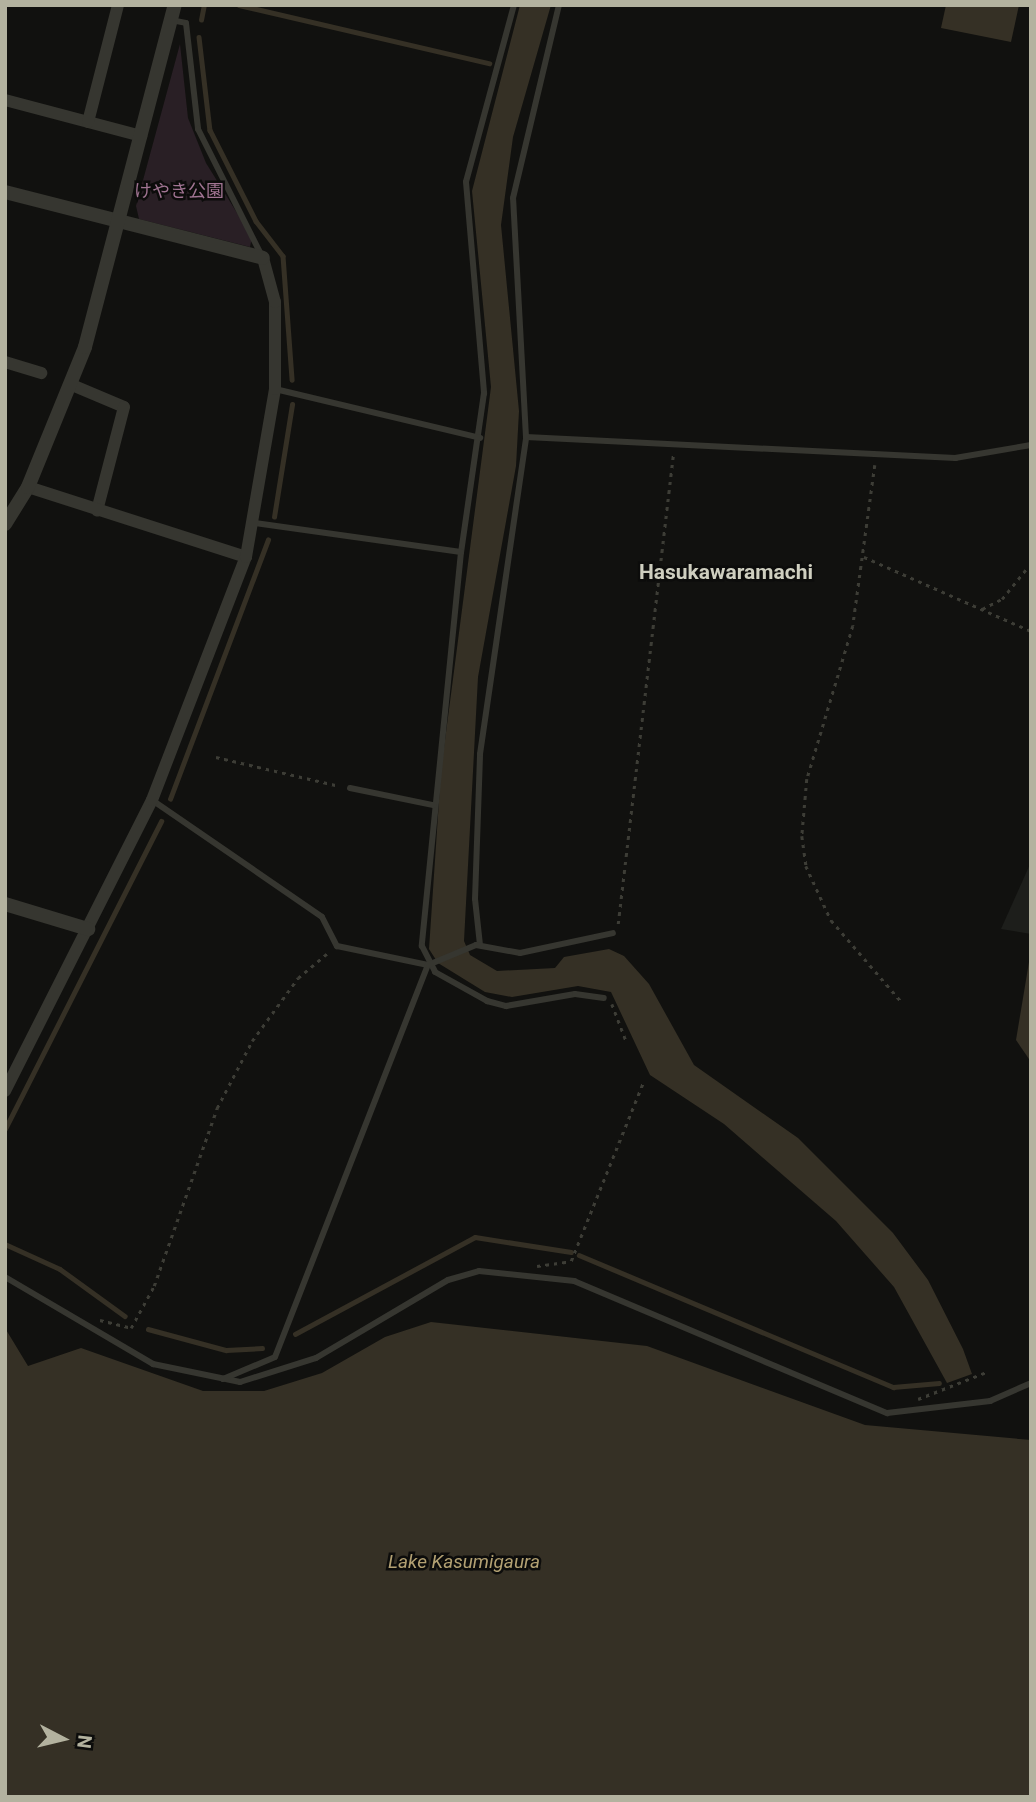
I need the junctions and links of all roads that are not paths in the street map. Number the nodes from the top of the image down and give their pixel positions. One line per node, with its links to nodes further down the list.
1 (118, 5): 7 (street)
2 (175, 5): 5 (street)
3 (514, 5): 17 (lane)
4 (559, 5): 16 (lane)
5 (171, 20): 8 (street); 11 (lane)
6 (5, 100): 7 (street)
7 (88, 122): 8 (street)
8 (141, 136): 10 (street)
9 (5, 192): 10 (street)
10 (118, 222): 11 (street); 14 (street)
11 (262, 258): 15 (street)
12 (5, 362): 13 (street)
13 (41, 373)
14 (72, 385): 19 (street); 20 (street)
15 (275, 389): 17 (lane); 21 (street)
16 (526, 437): 18 (lane); 31 (lane)
17 (480, 438): 23 (lane)
18 (1031, 444)
19 (28, 487): 20 (street); 22 (street)
20 (97, 511): 24 (street)
21 (255, 523): 23 (lane); 24 (street)
22 (5, 524)
23 (461, 552): 27 (lane)
24 (246, 557): 26 (street)
25 (350, 788): 27 (lane)
26 (152, 800): 29 (street); 32 (lane)
27 (433, 805): 32 (lane)
28 (5, 904): 29 (street)
29 (88, 929): 34 (street)
30 (613, 933): 31 (lane)
31 (480, 945): 32 (lane)
32 (428, 965): 33 (lane); 36 (lane)
33 (604, 998)
34 (5, 1091)
35 (5, 1277): 36 (lane)
36 (221, 1380): 37 (lane)
37 (1031, 1383)

